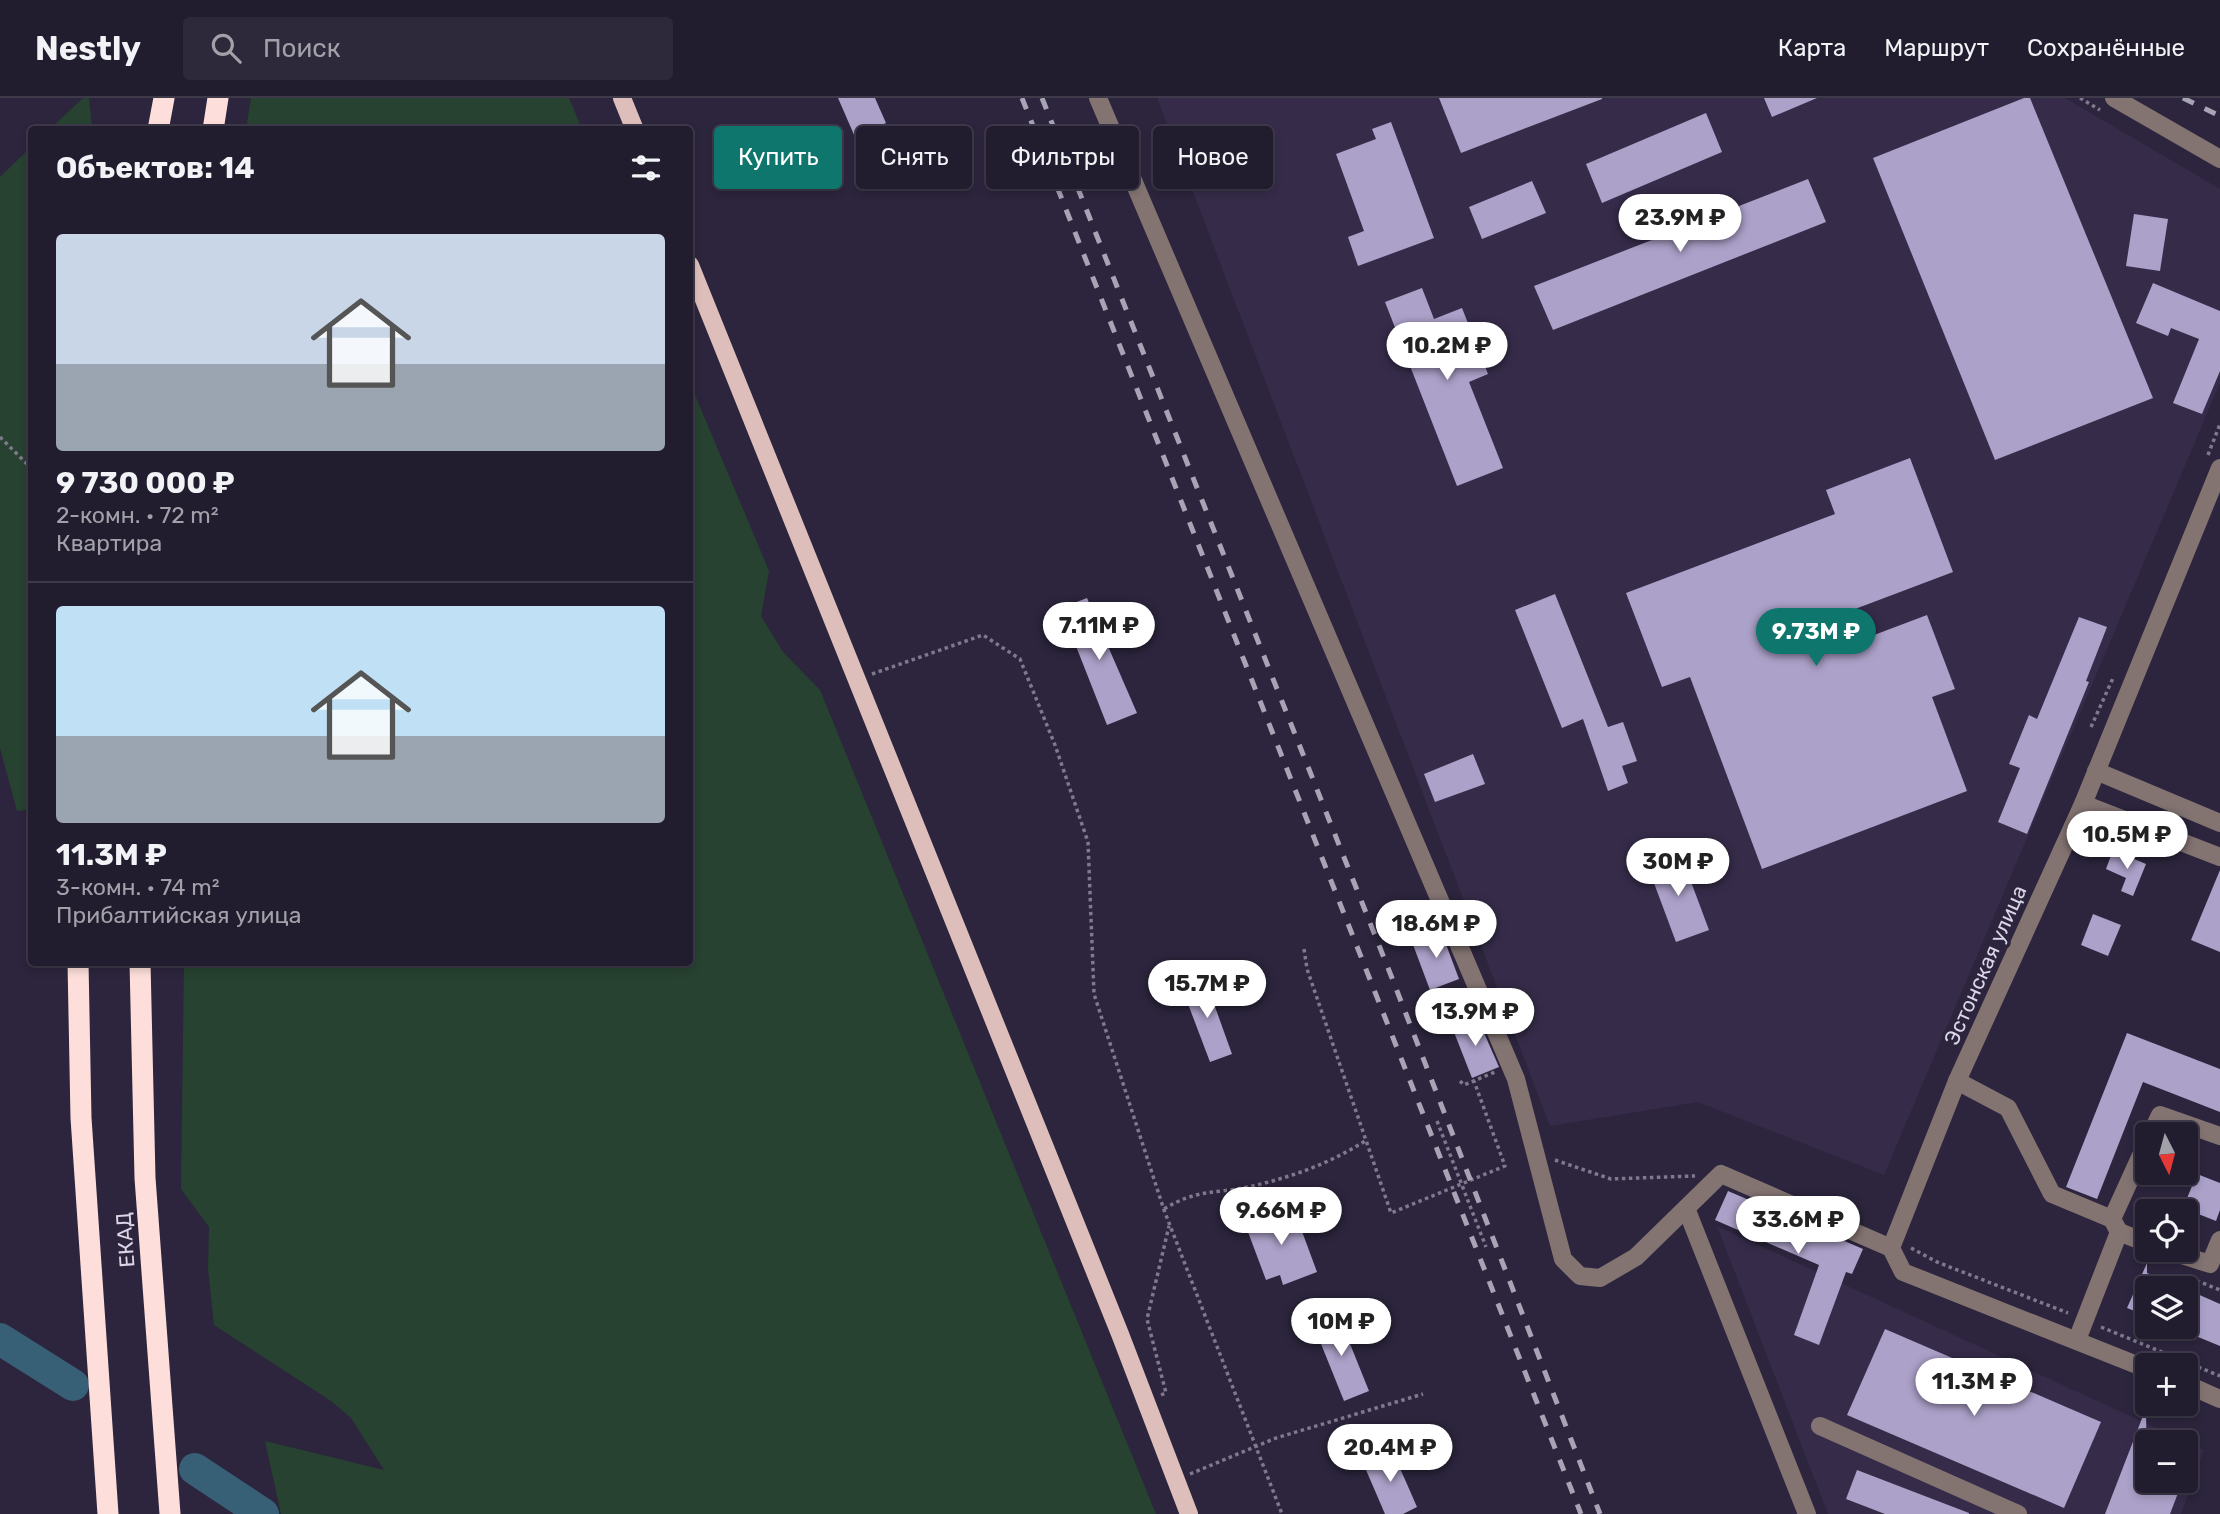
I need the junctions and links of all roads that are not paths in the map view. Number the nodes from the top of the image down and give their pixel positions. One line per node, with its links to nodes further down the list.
1 (164, 98): 6 (highway)
2 (218, 98): 7 (highway)
3 (622, 98): 8 (main road)
4 (1098, 98): 24 (street)
5 (2114, 98): 9 (street)
6 (159, 126)
7 (214, 126)
8 (633, 126)
9 (2220, 159)
10 (693, 272): 37 (main road)
11 (2220, 468): 12 (street, Эстонская улица)
12 (2096, 771): 13 (street, Эстонская улица); 14 (street)
13 (2083, 804): 15 (street); 18 (street, Эстонская улица)
14 (2220, 823)
15 (2220, 857)
16 (78, 966): 35 (highway, ЕКАД)
17 (140, 966): 36 (highway, ЕКАД)
18 (1957, 1081): 25 (street); 28 (street, Эстонская улица)
19 (2157, 1122): 20 (street)
20 (2180, 1122)
21 (2198, 1128): 22 (street)
22 (2220, 1136)
23 (2135, 1175): 25 (street)
24 (1686, 1209): 28 (street); 38 (street)
25 (2116, 1226): 26 (street); 30 (street)
26 (2135, 1236)
27 (2220, 1240): 29 (street)
28 (1892, 1244): 30 (street)
29 (2198, 1260)
30 (2077, 1340): 31 (street)
31 (2135, 1364)
32 (2198, 1389): 33 (street)
33 (2220, 1398)
34 (1820, 1426): 39 (street)
35 (108, 1514)
36 (170, 1514)
37 (1189, 1514)
38 (1807, 1514)
39 (2018, 1514)

